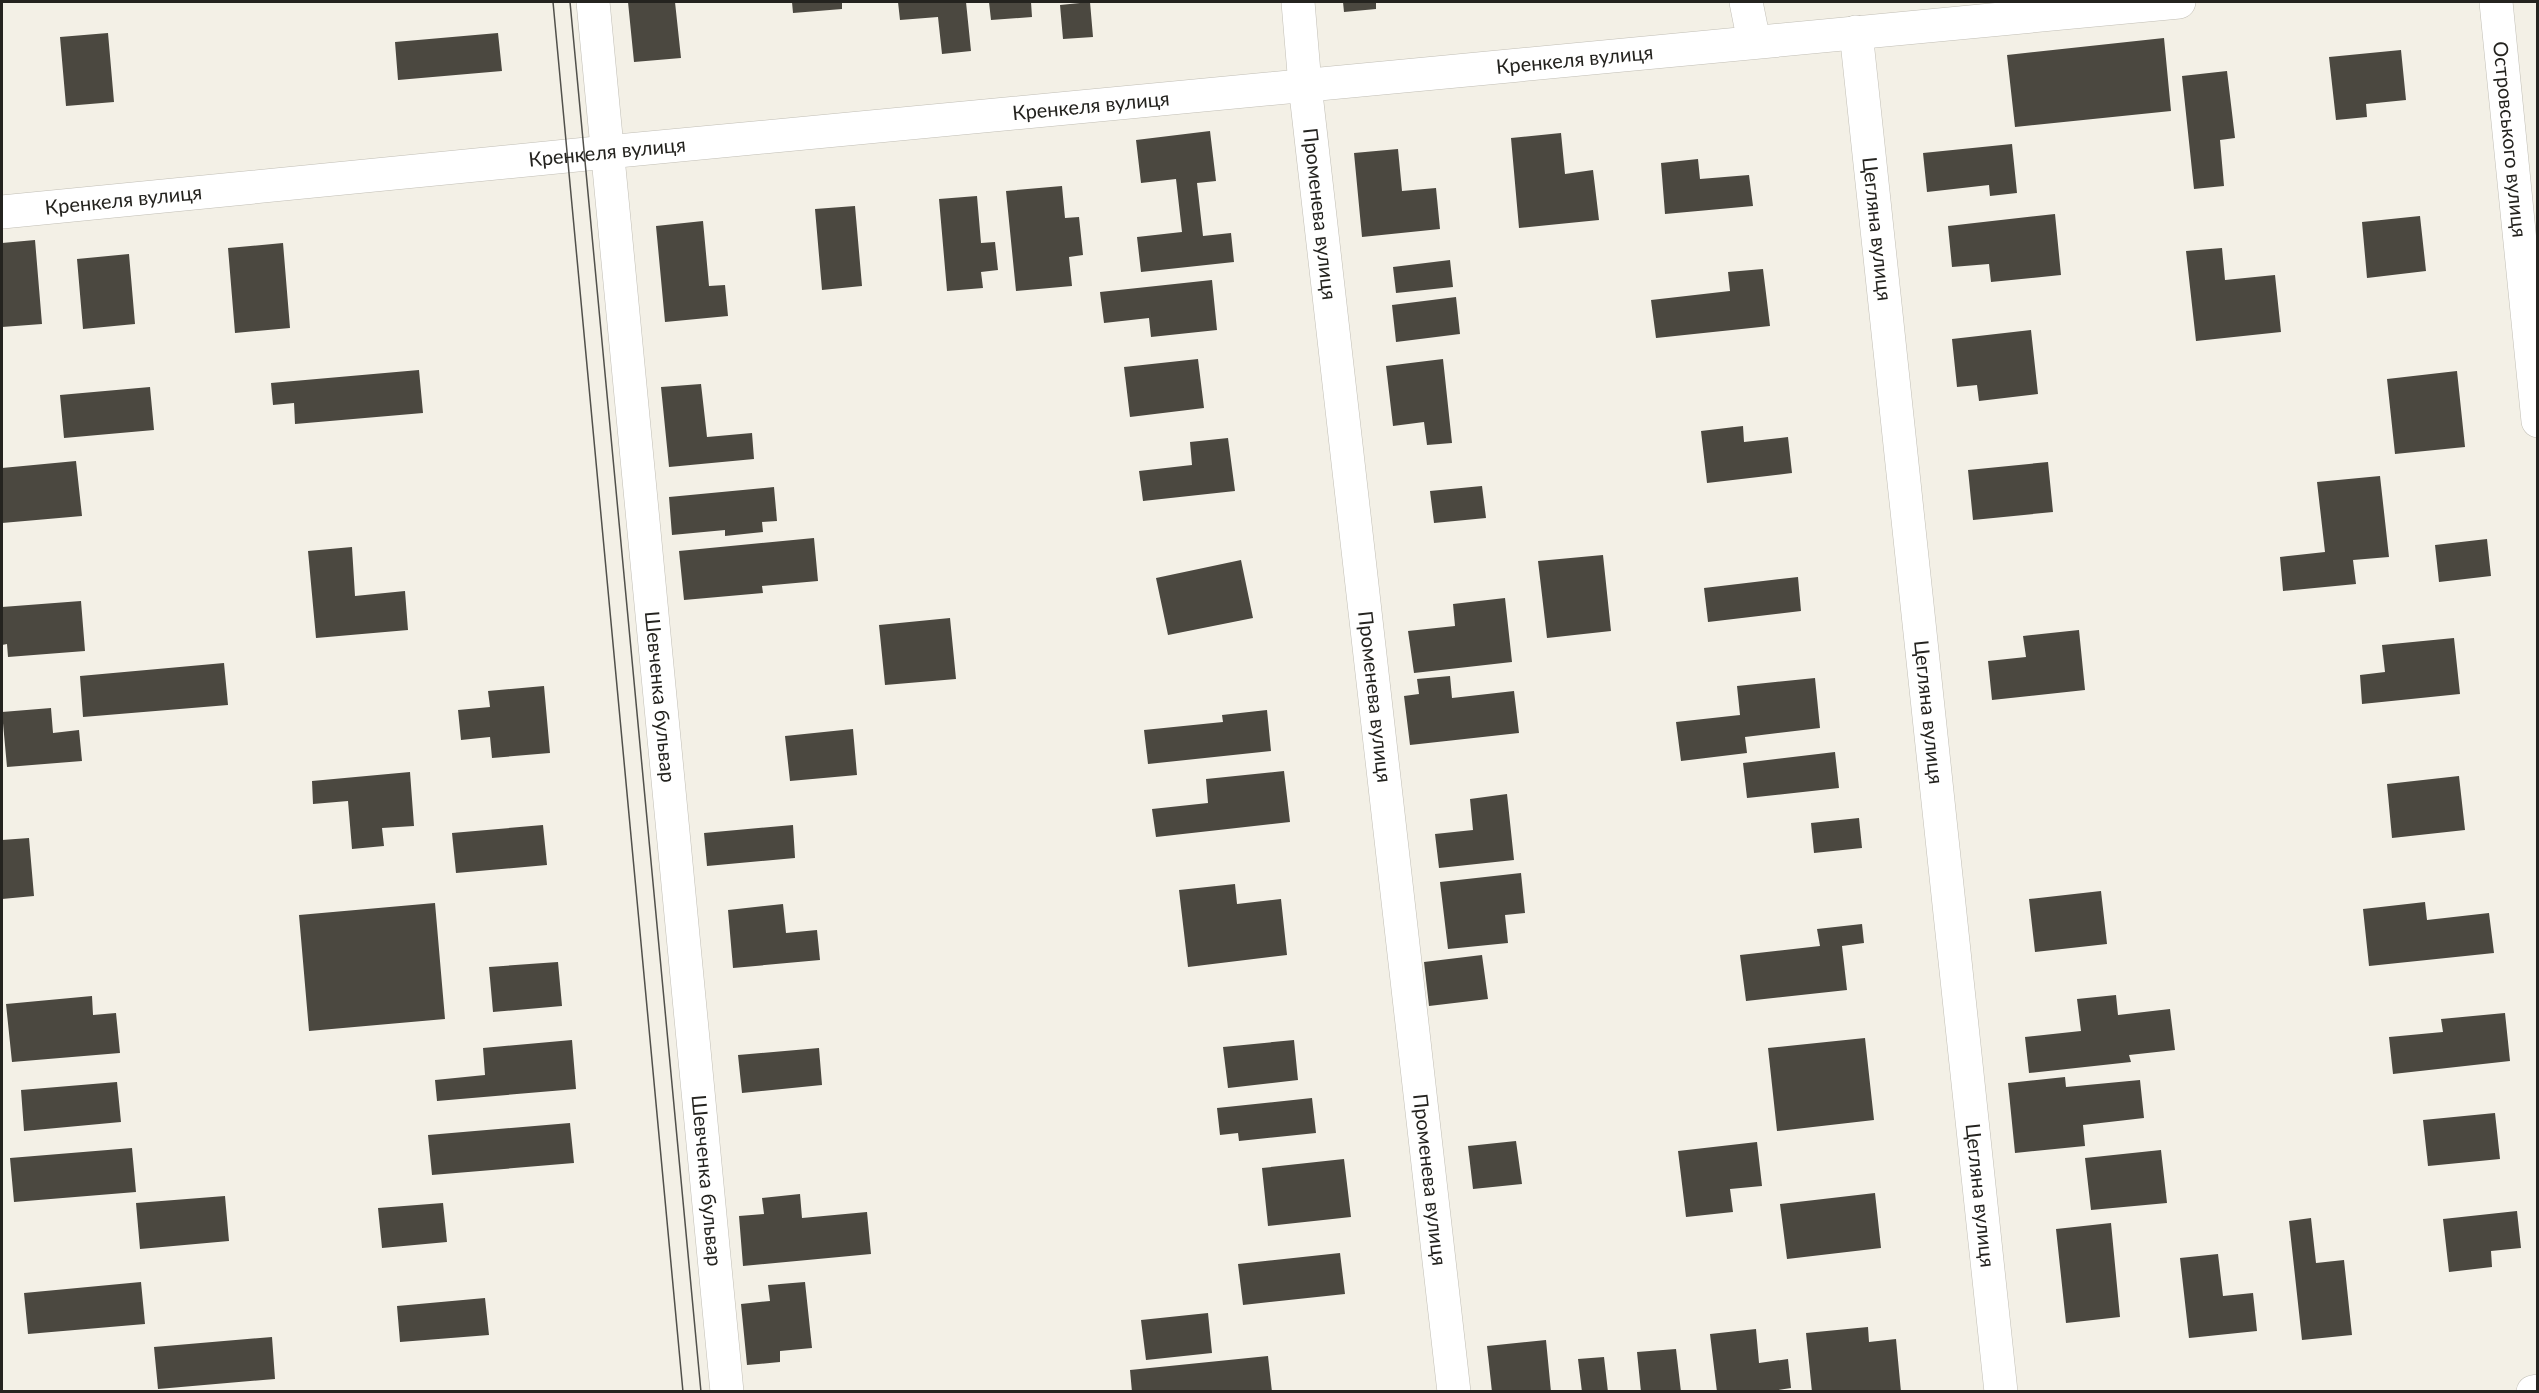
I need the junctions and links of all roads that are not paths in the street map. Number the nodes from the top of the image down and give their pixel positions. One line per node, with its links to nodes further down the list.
1 (593, 2): 9 (street, Шевченка бульвар)
2 (1298, 2): 8 (street, Променева вулиця)
3 (1746, 2): 7 (street)
4 (2179, 2): 6 (street, Кренкеля вулиця)
5 (2496, 2): 11 (street, Островського вулиця)
6 (1856, 32): 7 (street, Кренкеля вулиця); 15 (street, Цегляна вулиця)
7 (1754, 42): 8 (street, Кренкеля вулиця)
8 (1305, 85): 9 (street, Кренкеля вулиця); 14 (street, Променева вулиця)
9 (608, 152): 10 (street, Кренкеля вулиця); 13 (street, Шевченка бульвар)
10 (2, 212)
11 (2538, 421)
12 (2538, 1391): 16 (street)
13 (727, 1392)
14 (1454, 1392)
15 (2001, 1392)
16 (2533, 1392)

